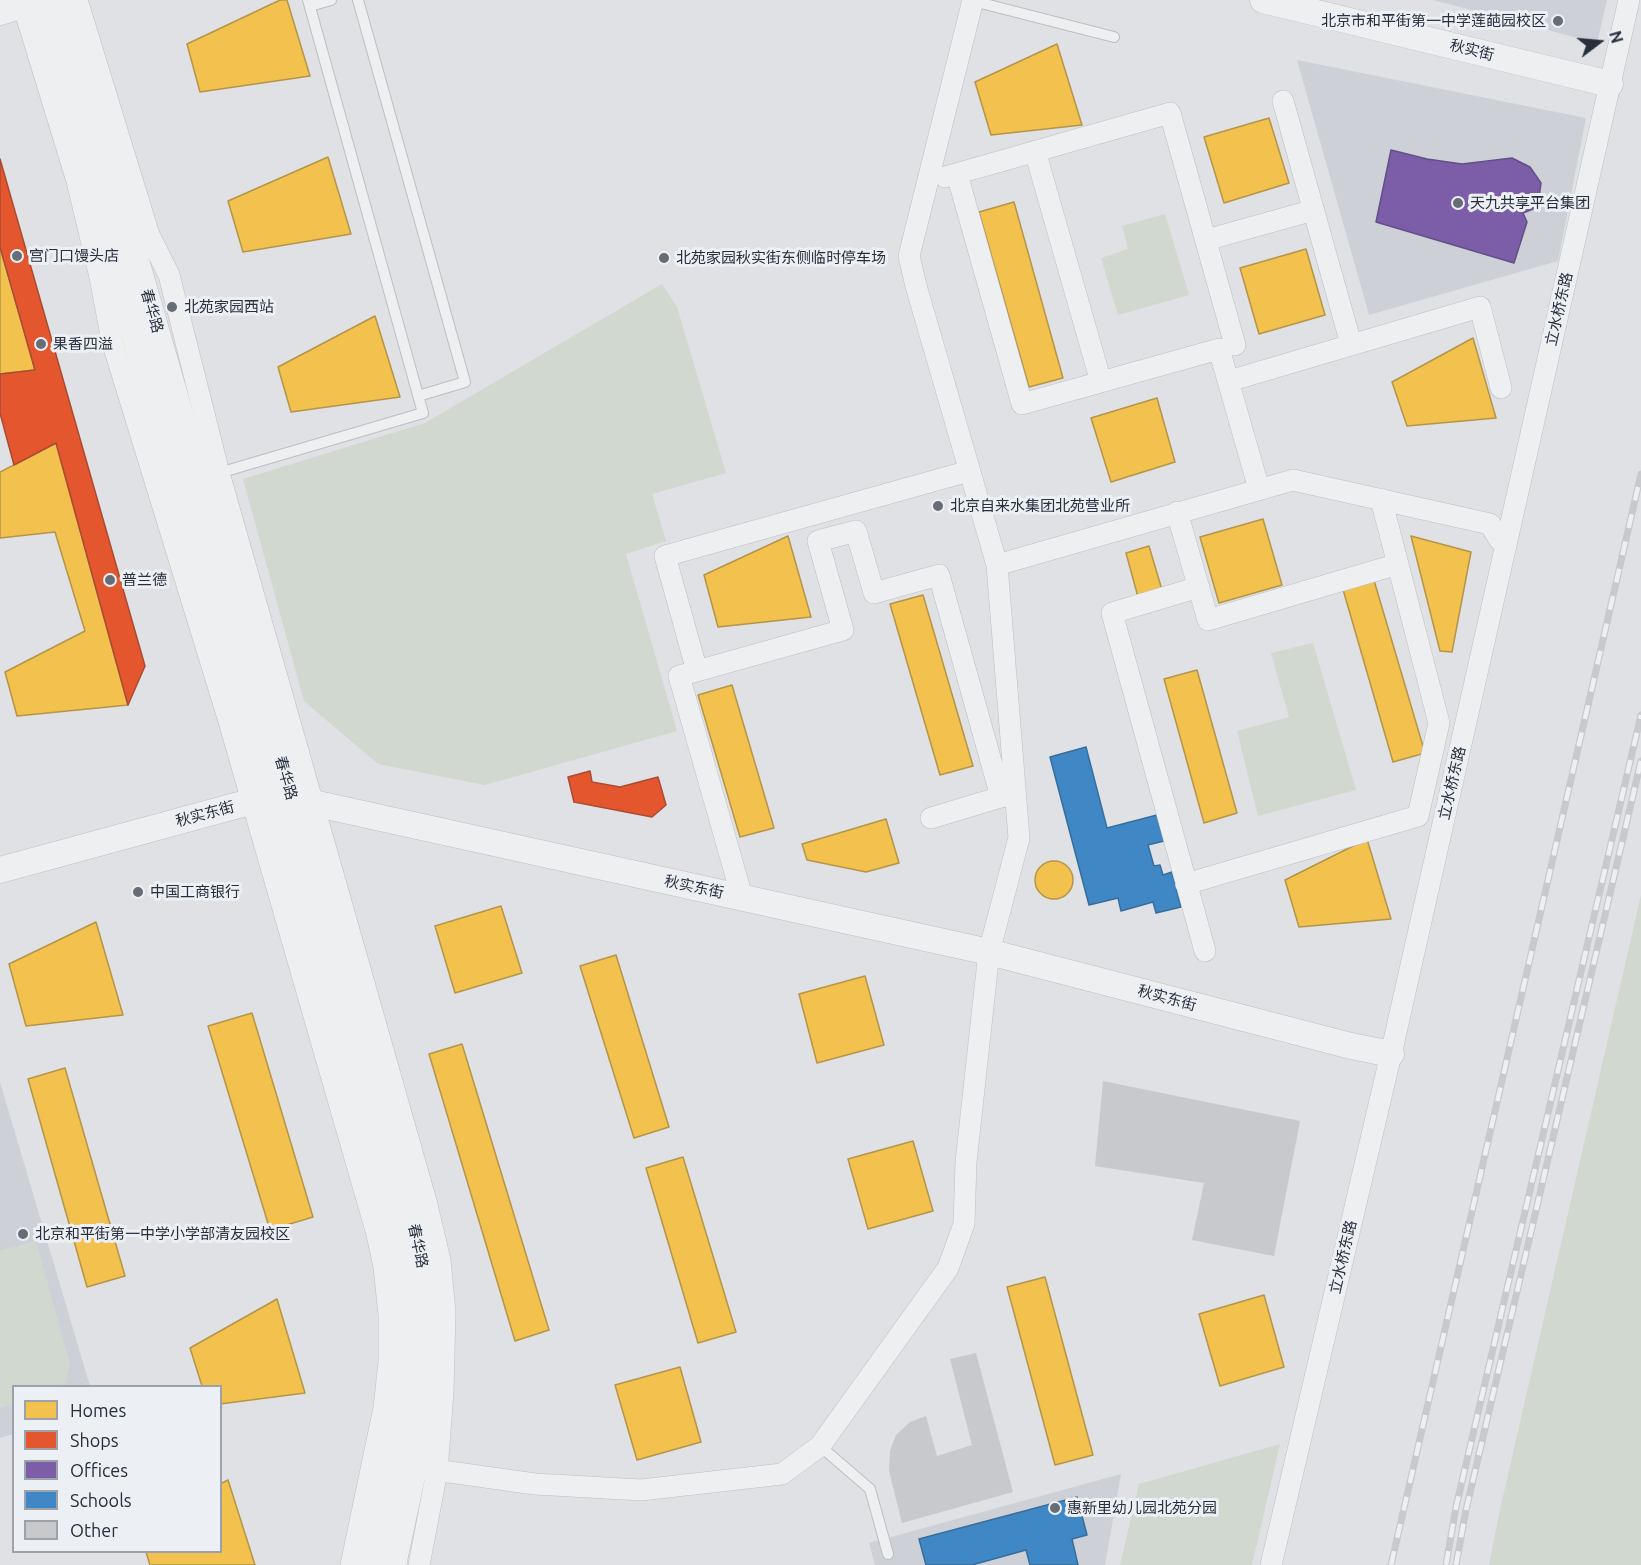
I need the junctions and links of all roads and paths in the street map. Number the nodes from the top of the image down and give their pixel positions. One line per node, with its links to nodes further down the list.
1 (62, 0): 35 (street, 春华路)
2 (78, 0): 25 (street)
3 (331, 0): 8 (lane)
4 (358, 0): 23 (lane)
5 (973, 0): 10 (lane); 15 (street)
6 (1263, 0): 11 (street, 秋实街)
7 (1629, 0): 11 (street, 立水桥东路)
8 (309, 3): 23 (lane)
9 (21, 6): 35 (street, 春华路)
10 (1113, 37)
11 (1610, 84): 29 (street, 立水桥东路)
12 (1283, 101): 16 (street)
13 (1035, 151): 14 (street); 17 (street); 21 (street)
14 (957, 174): 15 (street); 21 (street)
15 (927, 183): 24 (street)
16 (1314, 210): 17 (street); 18 (street)
17 (1206, 240): 19 (street)
18 (1351, 344): 20 (street); 22 (street)
19 (1227, 347): 20 (street); 21 (street)
20 (1236, 379): 26 (street)
21 (1101, 382)
22 (1501, 388)
23 (418, 396): 25 (lane)
24 (969, 471): 31 (street); 33 (street)
25 (219, 473): 36 (street)
26 (1259, 489): 27 (street); 28 (street)
27 (1381, 500): 29 (street); 30 (street)
28 (1177, 513): 31 (street); 32 (street)
29 (1507, 541): 43 (street, 立水桥东路)
30 (1398, 564): 32 (street); 39 (street)
31 (997, 565): 34 (street)
32 (1199, 587): 39 (street)
33 (697, 671): 34 (street); 40 (street)
34 (1008, 795): 37 (street); 42 (street)
35 (270, 797): 36 (street, 秋实东街); 38 (street, 秋实东街); 45 (street, 春华路); 47 (street); 48 (street, 春华路)
36 (313, 803): 40 (street, 秋实东街); 45 (street)
37 (931, 818)
38 (0, 870)
39 (1186, 884): 41 (street)
40 (742, 897): 42 (street, 秋实东街)
41 (1205, 951)
42 (989, 952): 43 (street, 秋实东街); 44 (street)
43 (1391, 1054): 51 (street, 立水桥东路)
44 (820, 1446): 45 (street); 46 (lane)
45 (426, 1469): 49 (street, 春华路); 50 (street)
46 (888, 1554)
47 (351, 1565)
48 (370, 1565)
49 (393, 1565)
50 (419, 1565)
51 (1271, 1565)

